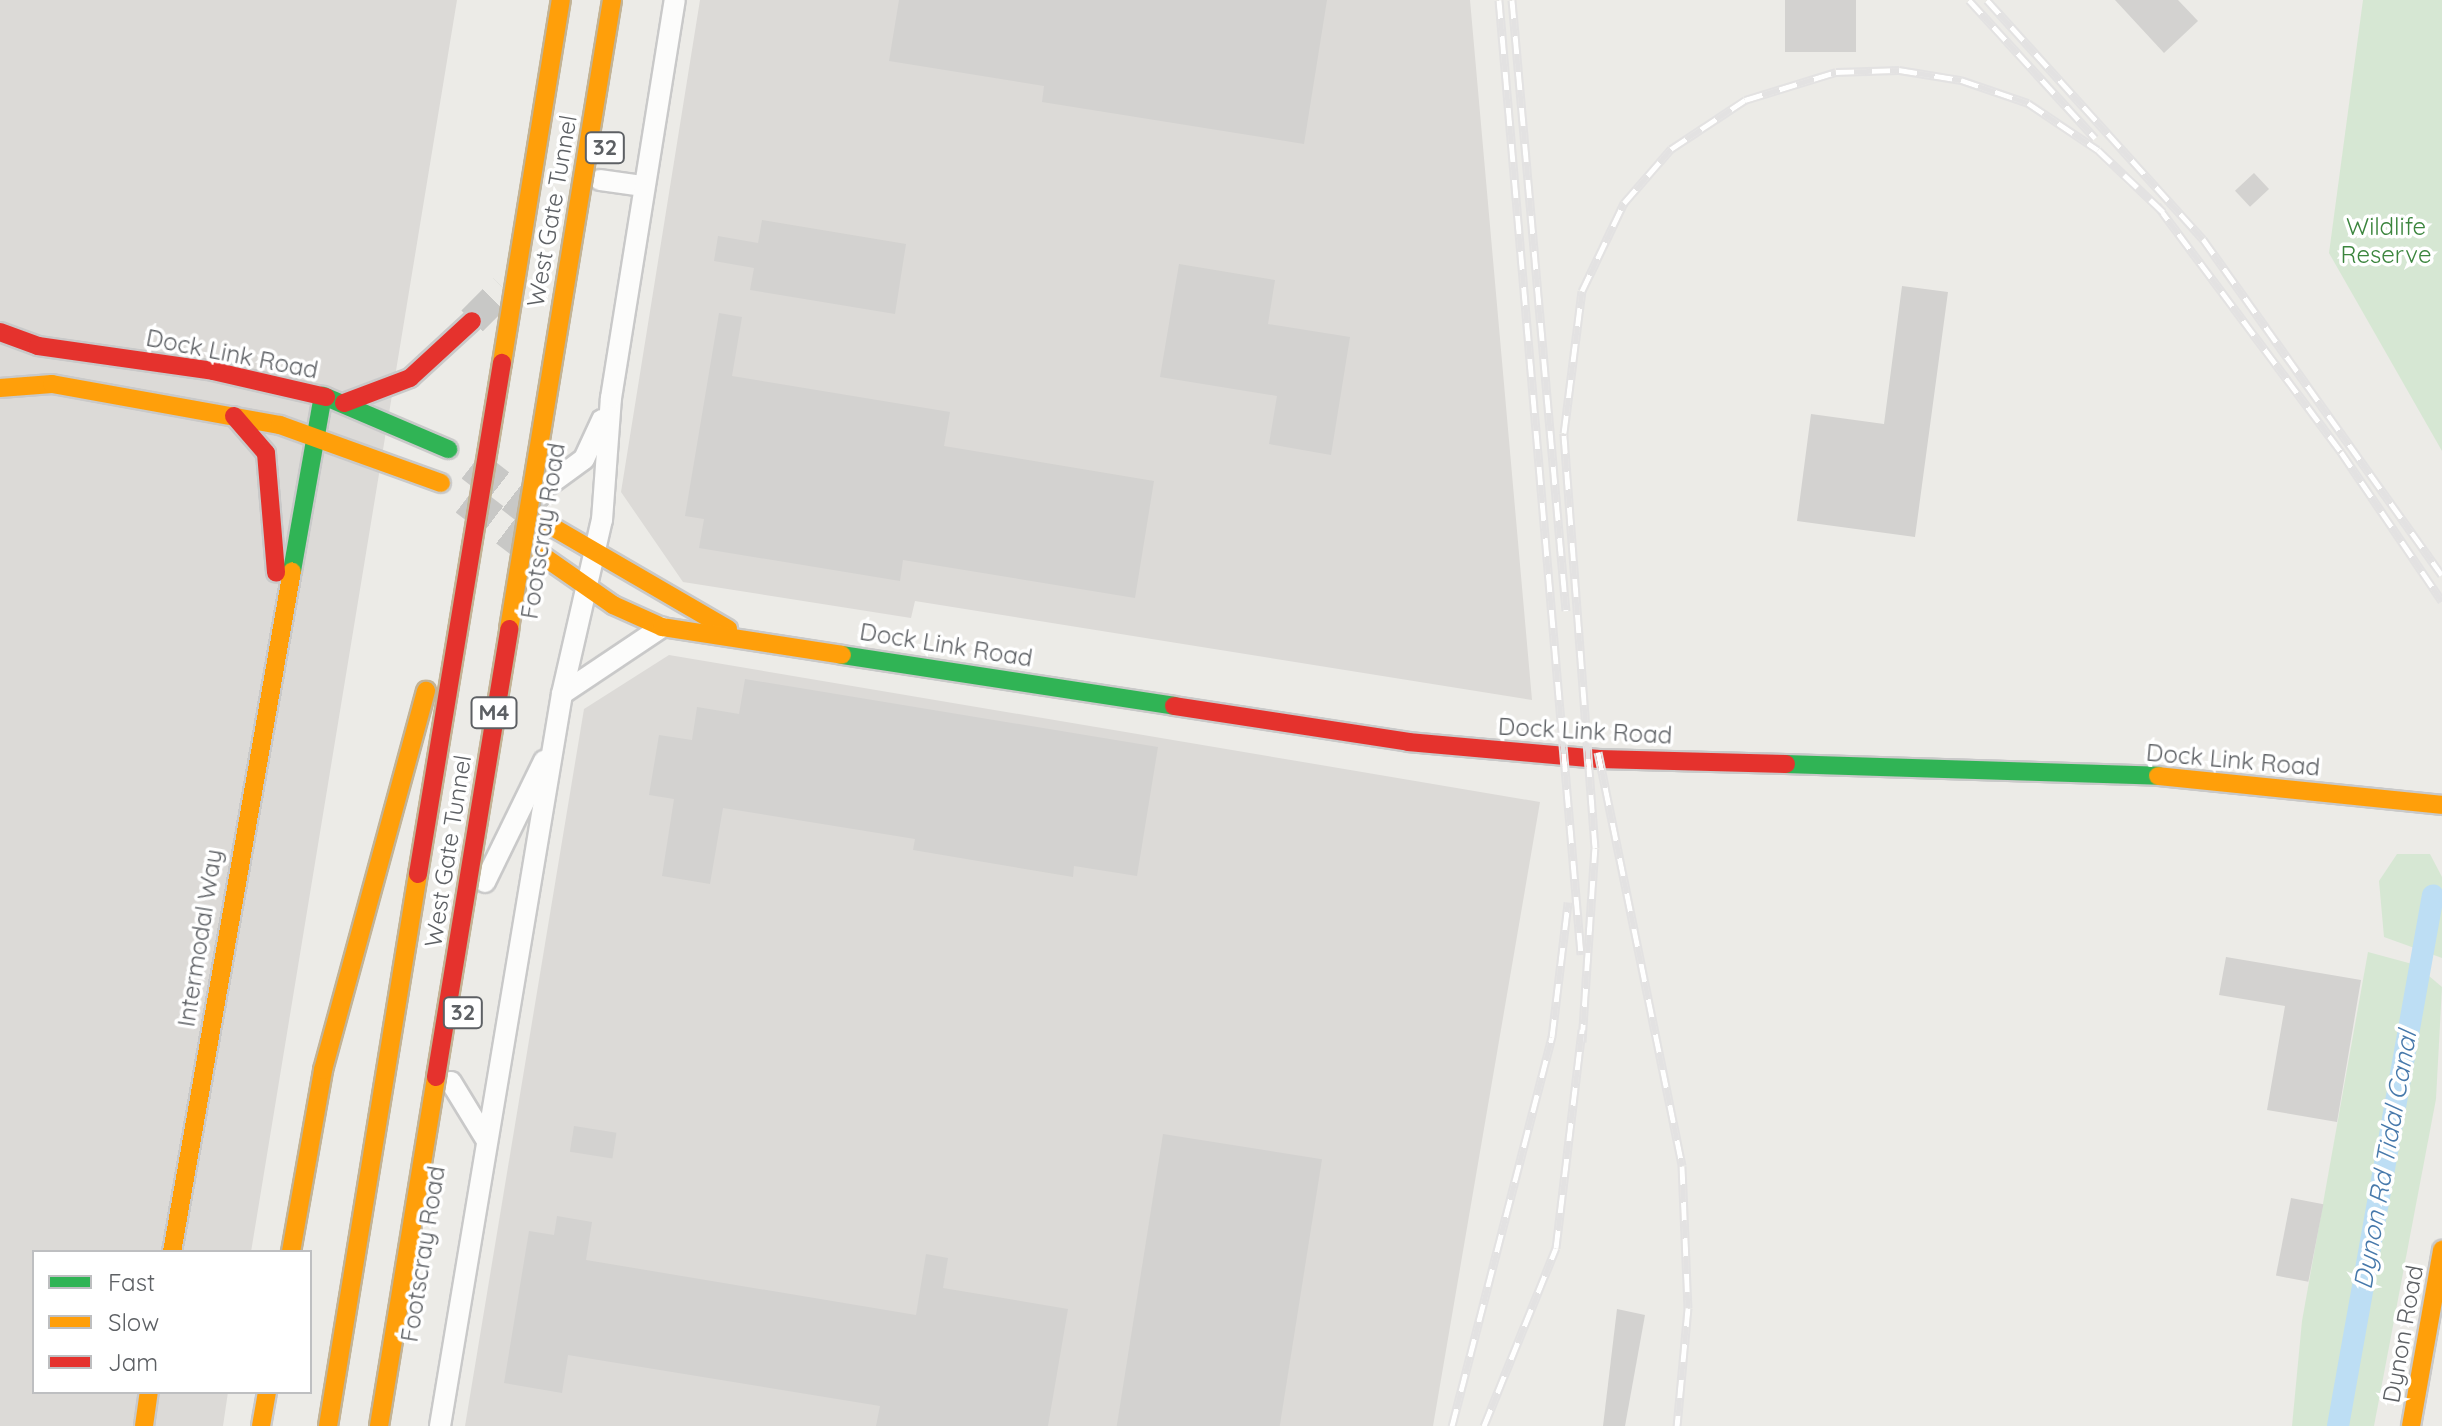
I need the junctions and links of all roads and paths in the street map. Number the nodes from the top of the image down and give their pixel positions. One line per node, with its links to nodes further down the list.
1 (561, 0): 19 (main road, West Gate Tunnel / M4, bridge)
2 (612, 0): 40 (main road, West Gate Tunnel / M4, bridge)
3 (631, 0): 5 (main road, Footscray Road / 32)
4 (675, 0): 6 (street, Footscray Road)
5 (600, 180): 6 (street); 17 (main road, Footscray Road / 32)
6 (643, 186): 11 (street, Footscray Road)
7 (472, 321): 12 (main road)
8 (0, 332): 10 (main road, Dock Link Road)
9 (0, 388): 13 (main road)
10 (323, 396): 12 (main road, Dock Link Road); 14 (main road, Intermodal Way)
11 (611, 398): 17 (street); 21 (street, Footscray Road)
12 (344, 403): 15 (main road, Dock Link Road)
13 (234, 416): 14 (main road); 24 (main road, Intermodal Way)
14 (316, 435): 16 (main road); 24 (main road, Intermodal Way)
15 (448, 449)
16 (441, 483)
17 (549, 485): 18 (main road, Footscray Road / 32)
18 (544, 521): 20 (main road, Footscray Road / 32); 21 (main road, Dock Link Road)
19 (472, 530): 33 (main road, bridge); 39 (main road, West Gate Tunnel / M4, bridge)
20 (539, 554): 22 (main road, Dock Link Road); 29 (main road, Footscray Road / 32)
21 (595, 554): 22 (street, Footscray Road); 25 (main road, Dock Link Road)
22 (586, 589): 23 (main road, Dock Link Road); 26 (street, Footscray Road)
23 (662, 627): 25 (main road, Dock Link Road); 26 (street)
24 (276, 631): 32 (main road, Intermodal Way)
25 (733, 632): 28 (main road, Dock Link Road)
26 (562, 694): 27 (street, Footscray Road)
27 (554, 740): 29 (street, Footscray Road); 31 (street, Footscray Road)
28 (2442, 805)
29 (485, 882): 30 (main road, Footscray Road / 32)
30 (451, 1082): 31 (street); 41 (main road, Footscray Road / 32)
31 (487, 1141): 42 (street, Footscray Road)
32 (172, 1250)
33 (291, 1250)
34 (2442, 1250): 43 (main road, Dynon Road)
35 (149, 1394): 37 (main road)
36 (267, 1394): 38 (main road)
37 (144, 1426)
38 (261, 1426)
39 (328, 1426)
40 (379, 1426)
41 (394, 1426)
42 (440, 1426)
43 (2411, 1426)

